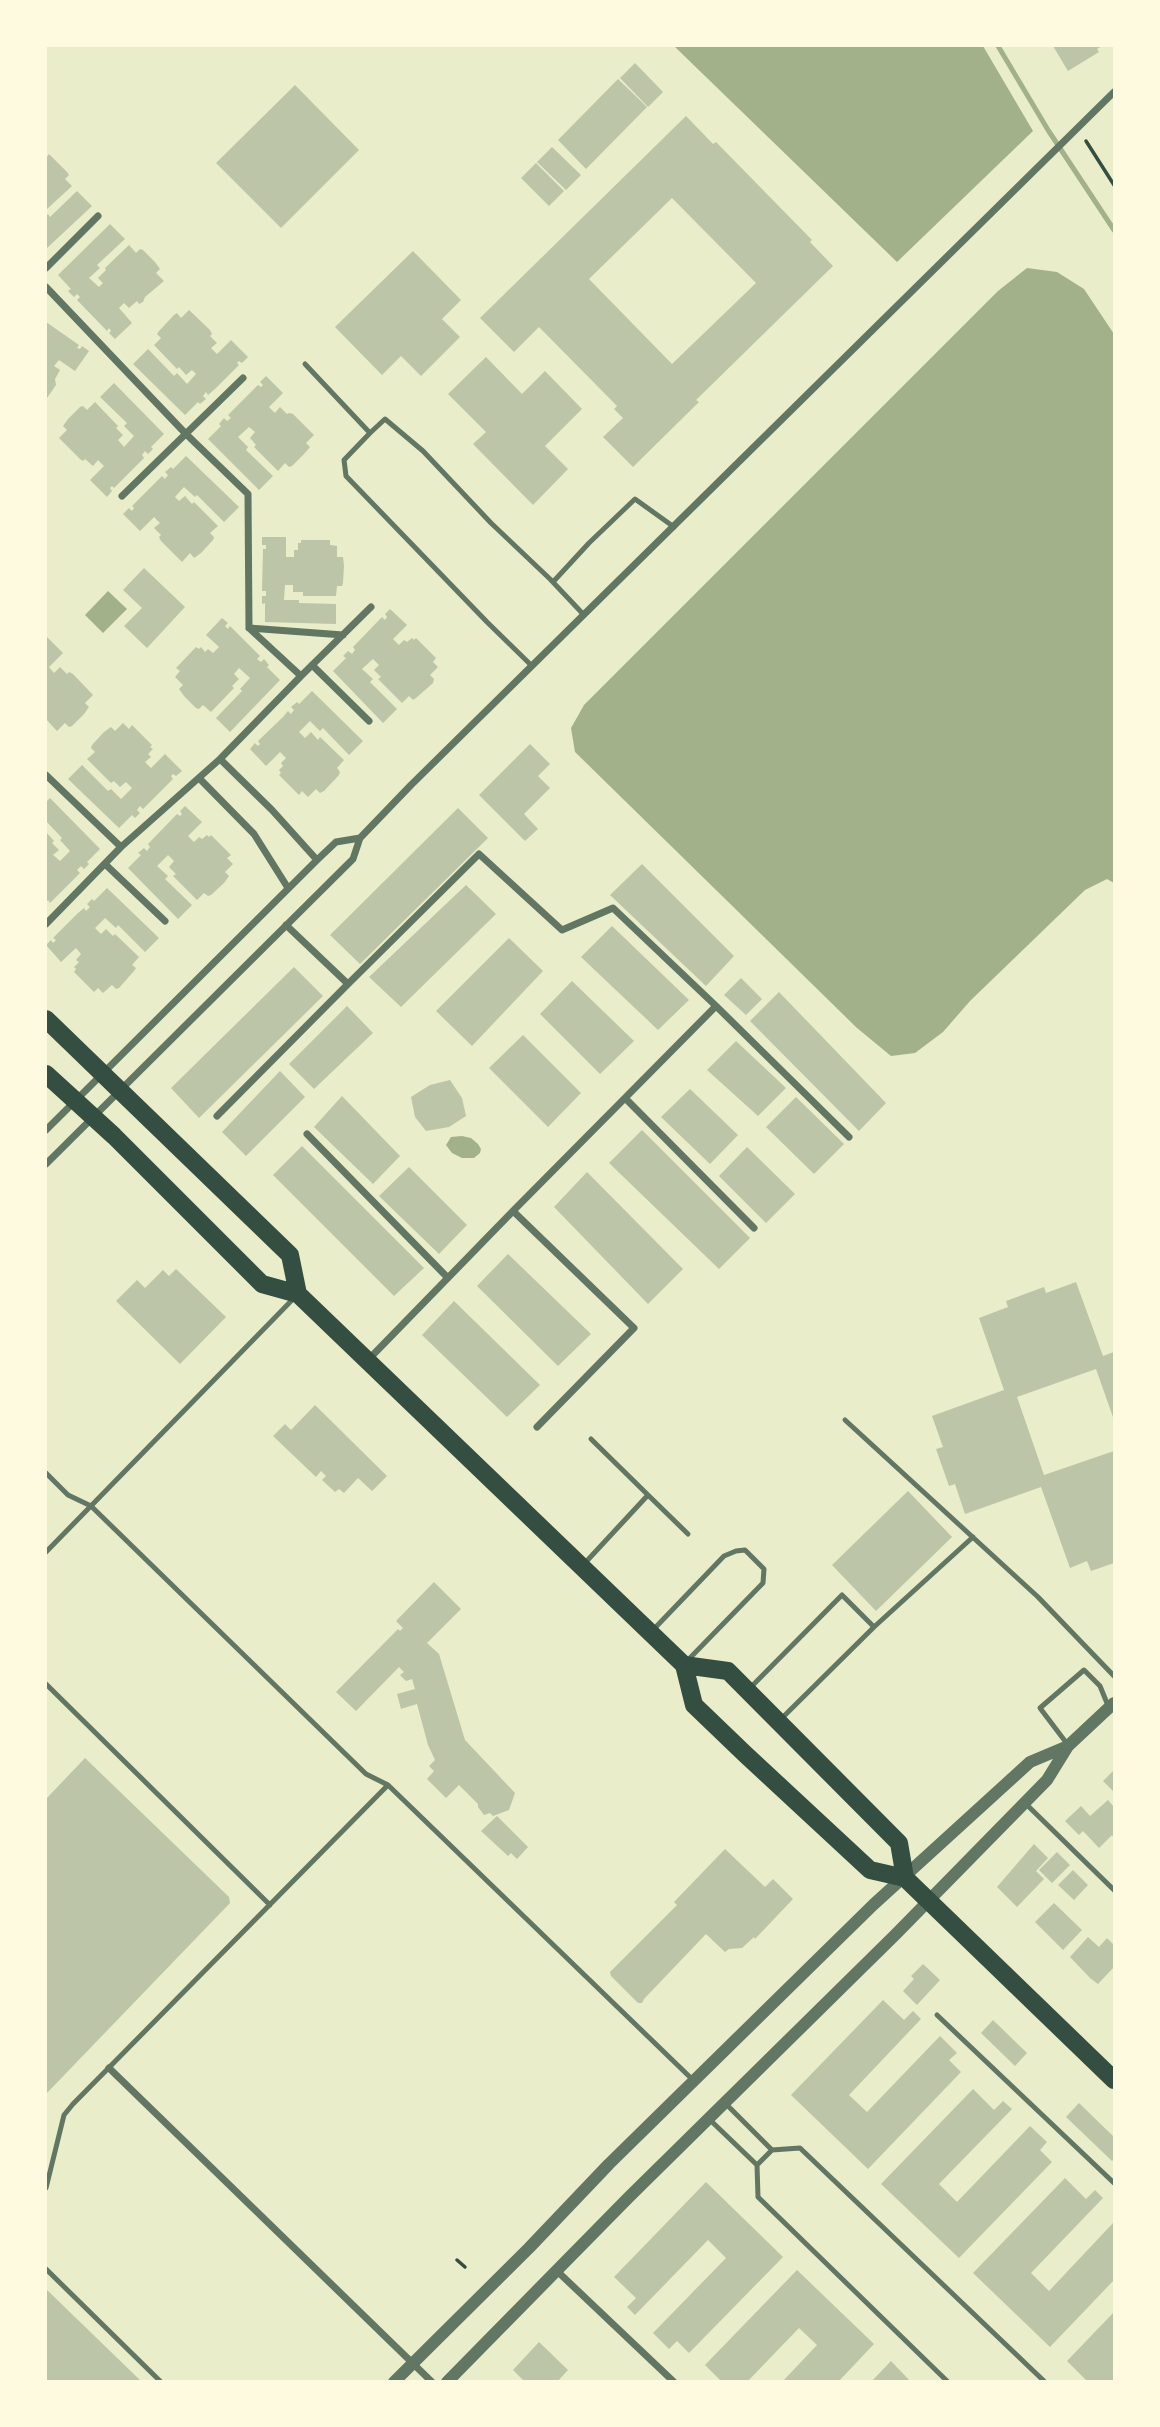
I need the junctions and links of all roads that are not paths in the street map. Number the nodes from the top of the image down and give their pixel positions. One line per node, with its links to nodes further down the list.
1 (1115, 92): 10 (street)
2 (98, 216): 3 (street)
3 (46, 268)
4 (46, 287): 7 (street)
5 (305, 364): 8 (lane)
6 (243, 378): 7 (street)
7 (185, 433): 9 (street); 14 (street)
8 (370, 433): 11 (lane); 17 (lane)
9 (122, 496)
10 (674, 527): 11 (lane); 13 (street)
11 (553, 582): 13 (lane)
12 (371, 607): 15 (street)
13 (584, 615): 17 (street)
14 (249, 628): 15 (street); 18 (street)
15 (343, 635): 16 (street)
16 (312, 665): 18 (street); 19 (street)
17 (532, 666): 23 (street)
18 (301, 676): 20 (street)
19 (369, 721)
20 (220, 759): 22 (street); 25 (street)
21 (46, 775): 24 (street)
22 (199, 778): 24 (street); 27 (street)
23 (359, 838): 25 (street); 30 (street)
24 (121, 847): 26 (street)
25 (317, 860): 27 (street)
26 (105, 864): 28 (street); 29 (street)
27 (288, 888): 35 (street)
28 (165, 921)
29 (46, 924)
30 (286, 925): 31 (street); 36 (street)
31 (348, 984): 32 (street); 39 (street)
32 (716, 1006): 37 (street); 43 (street)
33 (46, 1019): 35 (main road)
34 (46, 1074): 38 (main road)
35 (103, 1074): 36 (main road); 38 (street)
36 (120, 1090): 40 (street); 48 (main road)
37 (625, 1098): 45 (street); 46 (street)
38 (76, 1101): 40 (main road); 41 (street)
39 (217, 1116)
40 (93, 1117): 44 (street); 48 (main road)
41 (46, 1130)
42 (307, 1134): 47 (street)
43 (849, 1138)
44 (46, 1164)
45 (513, 1212): 47 (street); 51 (street)
46 (754, 1227)
47 (448, 1278): 49 (street)
48 (298, 1294): 49 (main road); 55 (lane)
49 (368, 1361): 59 (main road)
50 (845, 1420): 57 (lane)
51 (537, 1427)
52 (591, 1439): 54 (lane)
53 (46, 1473): 55 (lane)
54 (648, 1495): 56 (lane); 59 (lane)
55 (91, 1506): 58 (lane); 69 (lane)
56 (688, 1534)
57 (973, 1537): 60 (lane); 63 (lane)
58 (46, 1552)
59 (581, 1567): 61 (main road)
60 (874, 1627): 65 (lane); 67 (lane)
61 (650, 1633): 62 (main road); 62 (lane)
62 (684, 1665): 65 (main road); 71 (main road)
63 (1115, 1676)
64 (46, 1684): 74 (lane)
65 (747, 1690): 67 (main road)
66 (1112, 1705): 68 (street); 68 (lane)
67 (779, 1721): 71 (main road)
68 (1068, 1746): 70 (street); 71 (street)
69 (388, 1785): 74 (lane); 78 (lane)
70 (1025, 1803): 72 (lane); 73 (street)
71 (905, 1878): 73 (main road); 78 (street)
72 (1115, 1889)
73 (928, 1900): 77 (main road); 79 (street)
74 (270, 1905): 76 (lane)
75 (937, 2015): 83 (lane)
76 (109, 2068): 84 (lane); 87 (street)
77 (1115, 2080)
78 (694, 2081): 87 (street)
79 (724, 2102): 80 (street); 81 (lane)
80 (708, 2118): 82 (lane); 86 (street)
81 (772, 2150): 82 (lane); 94 (lane)
82 (757, 2165): 93 (lane)
83 (1115, 2183)
84 (46, 2188)
85 (46, 2269): 88 (lane)
86 (557, 2271): 91 (street); 92 (street)
87 (412, 2363): 89 (street); 90 (street)
88 (161, 2382)
89 (394, 2382)
90 (432, 2382)
91 (447, 2382)
92 (674, 2382)
93 (948, 2382)
94 (1045, 2382)

